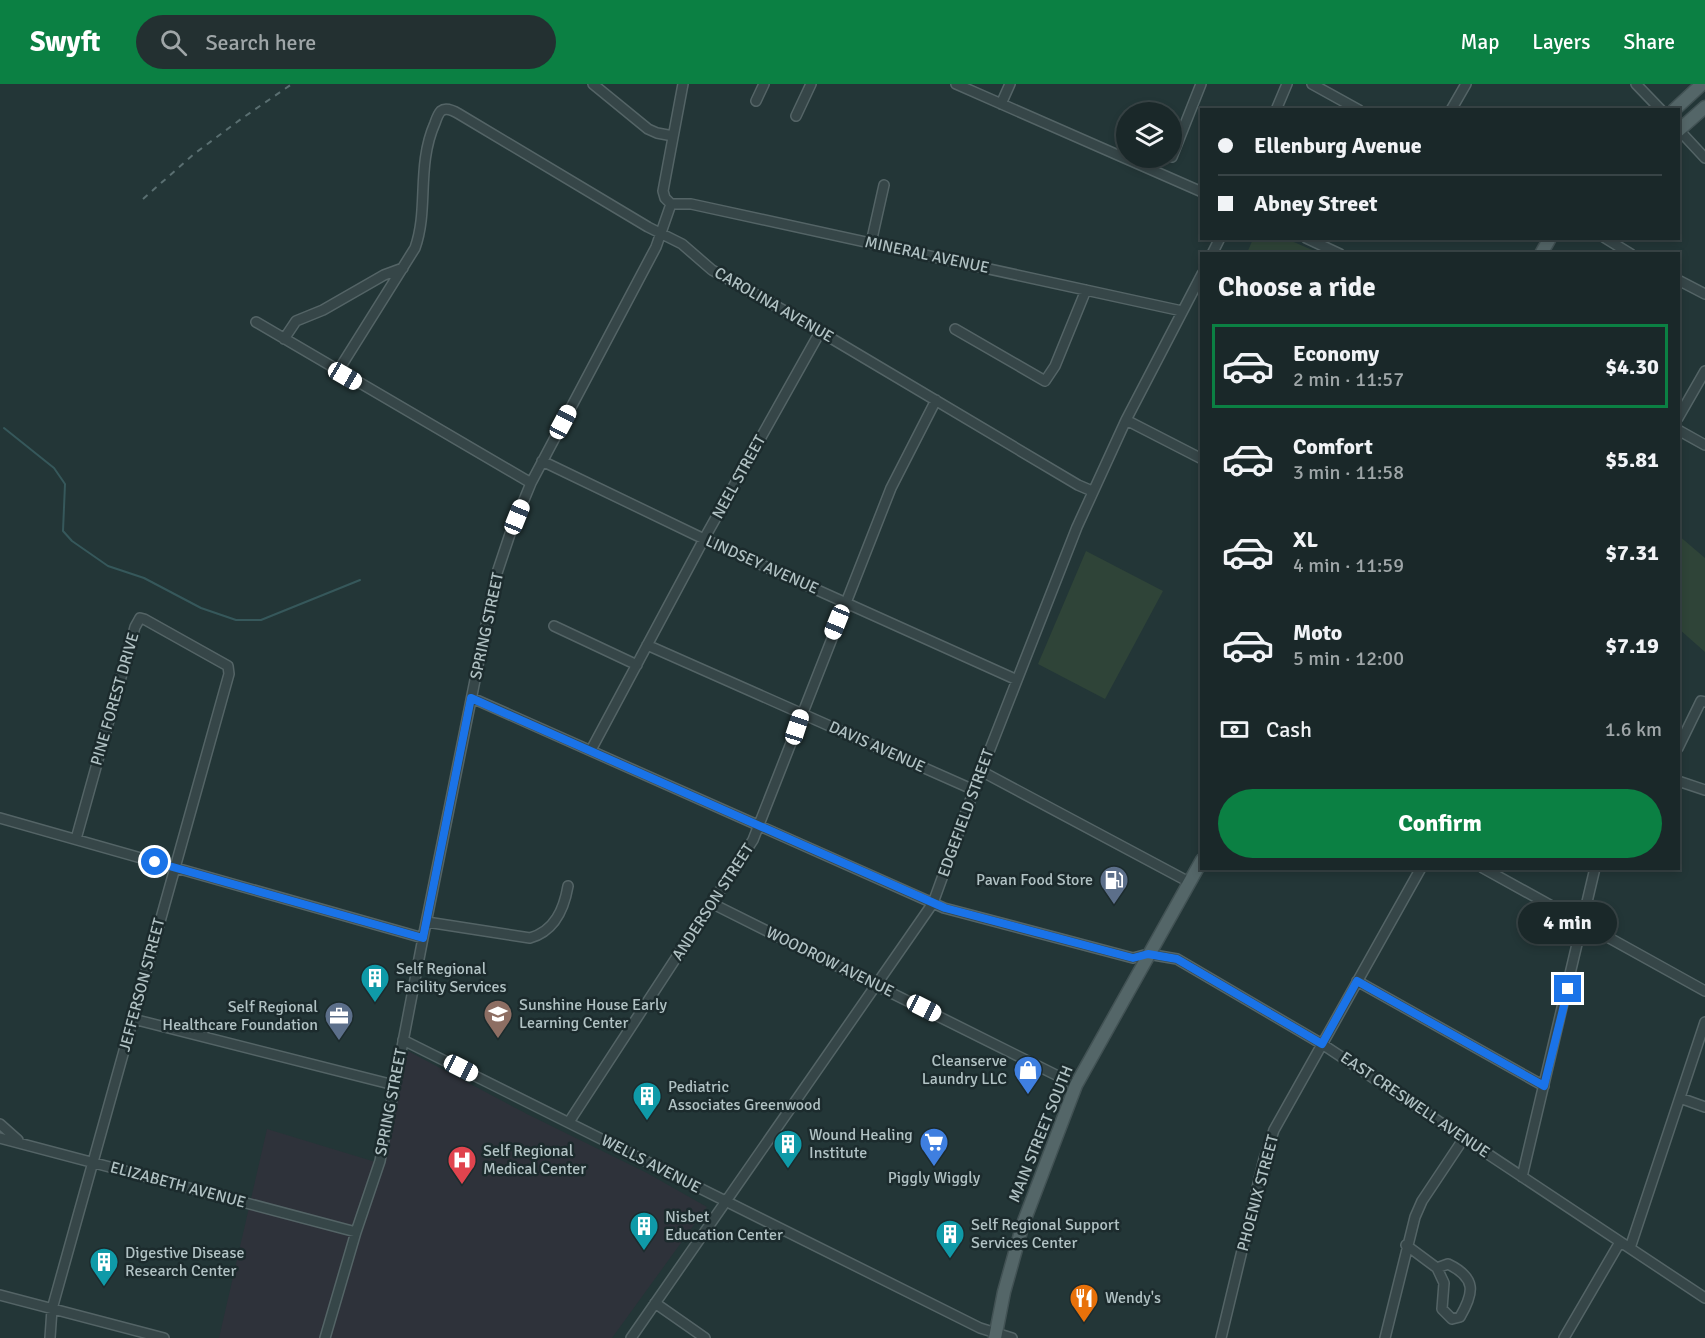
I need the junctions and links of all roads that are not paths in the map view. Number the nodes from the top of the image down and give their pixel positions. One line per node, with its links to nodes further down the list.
1 (593, 84): 25 (street)
2 (682, 84): 25 (street)
3 (764, 84): 13 (street)
4 (811, 84): 21 (street)
5 (956, 84): 14 (street)
6 (1010, 84): 14 (street)
7 (1201, 84): 23 (street)
8 (1287, 84): 16 (street)
9 (1312, 84): 17 (street)
10 (1466, 84): 18 (street)
11 (1636, 84): 19 (street)
12 (1702, 84): 20 (main road)
13 (756, 101)
14 (1001, 104): 28 (street)
15 (1705, 107): 22 (main road)
16 (1277, 108)
17 (1355, 108)
18 (1452, 108)
19 (1660, 108)
20 (1676, 108)
21 (796, 116)
22 (1680, 129)
23 (1182, 130)
24 (1680, 131): 26 (street)
25 (673, 136): 31 (street)
26 (1705, 158)
27 (1167, 168): 28 (street)
28 (1164, 175): 30 (street)
29 (884, 185): 35 (street)
30 (1200, 191)
31 (671, 204): 32 (street, SPRING STREET); 35 (street, MINERAL AVENUE)
32 (661, 233): 38 (street, CAROLINA AVENUE); 46 (street, CAROLINA AVENUE); 56 (street, SPRING STREET)
33 (1310, 240): 36 (street)
34 (1608, 240): 37 (street)
35 (871, 243): 41 (street, MINERAL AVENUE)
36 (1336, 252)
37 (1628, 252)
38 (403, 268): 47 (street); 48 (street)
39 (1200, 278): 43 (street, EDGEFIELD STREET)
40 (1680, 281): 42 (street)
41 (1086, 290): 43 (street, MINERAL AVENUE); 45 (street)
42 (1705, 294)
43 (1182, 311): 52 (street, EDGEFIELD STREET)
44 (256, 322): 47 (street)
45 (955, 329)
46 (820, 332): 50 (street, CAROLINA AVENUE); 59 (street, NEEL STREET)
47 (284, 339): 48 (street)
48 (338, 371): 57 (street)
49 (1705, 371): 51 (street)
50 (936, 400): 58 (street, CAROLINA AVENUE); 60 (street, ANDERSON STREET)
51 (1680, 415)
52 (1126, 420): 55 (street); 58 (street, EDGEFIELD STREET)
53 (1680, 431): 54 (street)
54 (1705, 445)
55 (1200, 458)
56 (542, 461): 57 (street, SPRING STREET); 59 (street, LINDSEY AVENUE)
57 (531, 483): 66 (street, SPRING STREET)
58 (1092, 491): 65 (street, EDGEFIELD STREET)
59 (704, 539): 60 (street, LINDSEY AVENUE); 62 (street, NEEL STREET)
60 (845, 603): 65 (street, LINDSEY AVENUE); 68 (street, ANDERSON STREET)
61 (554, 626): 64 (street)
62 (647, 645): 64 (street, NEEL STREET); 68 (street, DAVIS AVENUE)
63 (224, 664): 77 (street, PINE FOREST DRIVE); 79 (street, JEFFERSON STREET)
64 (637, 665): 70 (street, NEEL STREET)
65 (1017, 680): 71 (street, EDGEFIELD STREET)
66 (471, 698): 70 (street, EAST CRESWELL AVENUE); 87 (street, SPRING STREET)
67 (1705, 702): 69 (street)
68 (802, 713): 73 (street, DAVIS AVENUE); 76 (street, ANDERSON STREET)
69 (1680, 744)
70 (591, 750): 76 (street, EAST CRESWELL AVENUE)
71 (981, 771): 73 (street, EDGEFIELD STREET); 83 (street)
72 (1680, 782): 74 (street)
73 (974, 790): 85 (street, EDGEFIELD STREET)
74 (1705, 790)
75 (0, 818): 77 (street)
76 (759, 825): 85 (street, EAST CRESWELL AVENUE); 86 (street, ANDERSON STREET)
77 (76, 839): 79 (street)
78 (1200, 863): 83 (main road, MAIN STREET SOUTH)
79 (174, 867): 89 (street); 94 (street, JEFFERSON STREET)
80 (1420, 870): 91 (street, PHOENIX STREET)
81 (1488, 870): 88 (street)
82 (1595, 870): 88 (street)
83 (1189, 882): 90 (main road, MAIN STREET SOUTH)
84 (568, 886): 87 (street)
85 (933, 903): 90 (street, EAST CRESWELL AVENUE); 92 (street, EDGEFIELD STREET)
86 (712, 904): 92 (street, WOODROW AVENUE); 103 (street, ANDERSON STREET)
87 (427, 922): 89 (street, SPRING STREET)
88 (1582, 924): 93 (street); 100 (street)
89 (423, 938): 96 (street, SPRING STREET)
90 (1148, 954): 97 (street, EAST CRESWELL AVENUE); 99 (main road, MAIN STREET SOUTH)
91 (1357, 981): 97 (street, PHOENIX STREET); 100 (street)
92 (876, 985): 99 (street, WOODROW AVENUE); 110 (street, EDGEFIELD STREET)
93 (1705, 991)
94 (133, 1019): 98 (street); 108 (street, JEFFERSON STREET)
95 (1705, 1022): 101 (street)
96 (403, 1040): 98 (street, SPRING STREET); 103 (street, WELLS AVENUE)
97 (1322, 1044): 106 (street, EAST CRESWELL AVENUE); 127 (street, PHOENIX STREET)
98 (394, 1085): 111 (street, SPRING STREET)
99 (1076, 1085): 120 (main road, MAIN STREET SOUTH)
100 (1544, 1086): 109 (street)
101 (1680, 1098): 102 (street); 114 (street)
102 (1705, 1107)
103 (569, 1122): 110 (street, WELLS AVENUE)
104 (0, 1124): 107 (street)
105 (0, 1138): 107 (street, ELIZABETH AVENUE)
106 (1464, 1138): 109 (street, EAST CRESWELL AVENUE); 113 (street)
107 (20, 1142): 108 (street, ELIZABETH AVENUE)
108 (93, 1163): 111 (street, ELIZABETH AVENUE); 119 (street, JEFFERSON STREET)
109 (1522, 1177): 112 (street, EAST CRESWELL AVENUE)
110 (725, 1202): 118 (street, EDGEFIELD STREET); 120 (street, WELLS AVENUE)
111 (356, 1232): 123 (street, SPRING STREET)
112 (1620, 1242): 114 (street, EAST CRESWELL AVENUE); 129 (street)
113 (1406, 1245): 115 (street); 128 (street)
114 (1630, 1248): 117 (street, EAST CRESWELL AVENUE)
115 (1437, 1268): 115 (street)
116 (0, 1295): 119 (street)
117 (1705, 1298)
118 (655, 1303): 124 (street, EDGEFIELD STREET); 125 (street)
119 (52, 1309): 121 (street, JEFFERSON STREET); 122 (street)
120 (996, 1335): 126 (street, WELLS AVENUE)
121 (50, 1338)
122 (164, 1338)
123 (325, 1338)
124 (631, 1338)
125 (705, 1338)
126 (1012, 1338)
127 (1221, 1338)
128 (1385, 1338)
129 (1564, 1338)

